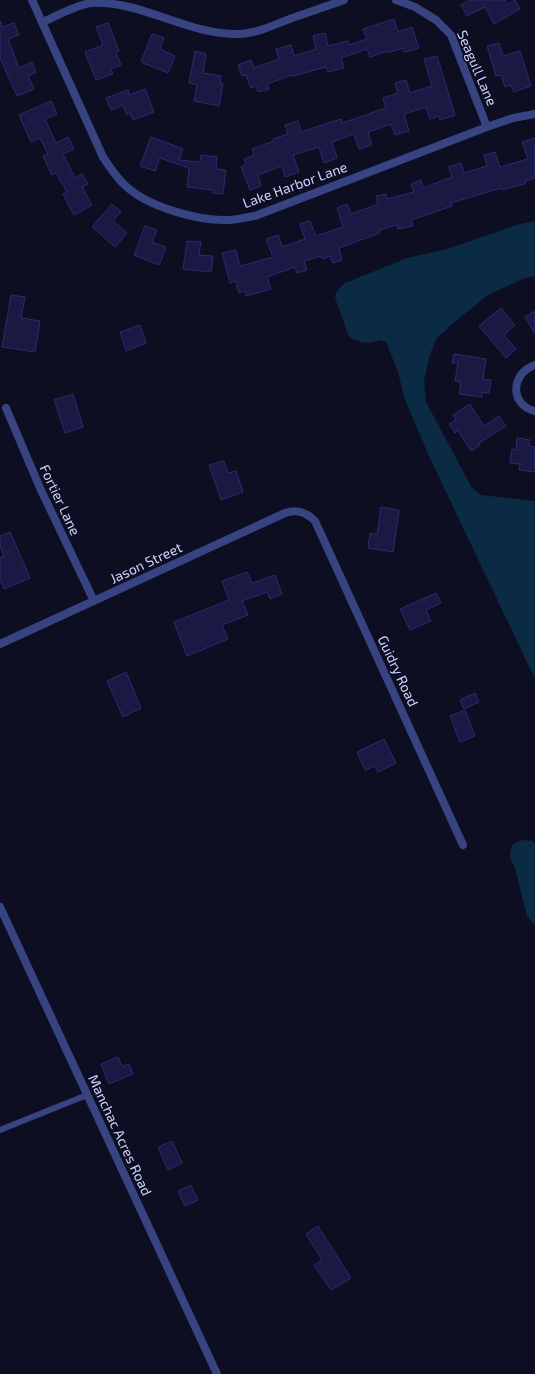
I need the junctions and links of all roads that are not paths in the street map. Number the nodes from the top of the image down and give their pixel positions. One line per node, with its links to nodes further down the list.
1 (32, 0): 4 (street, Lake Harbor Lane)
2 (344, 0): 4 (street)
3 (396, 0): 6 (street, Seagull Lane)
4 (42, 22): 6 (street, Lake Harbor Lane)
5 (535, 114): 6 (street, Lake Harbor Lane)
6 (487, 128)
7 (535, 366): 9 (street)
8 (6, 408): 11 (street, Fortier Lane)
9 (535, 411)
10 (304, 513): 11 (street, Jason Street); 13 (street, Guidry Road)
11 (94, 601): 12 (street, Jason Street)
12 (0, 644)
13 (463, 845)
14 (0, 907): 15 (street, Manchac Acres Road)
15 (87, 1095): 16 (lane); 17 (street, Manchac Acres Road)
16 (0, 1130)
17 (217, 1374)

